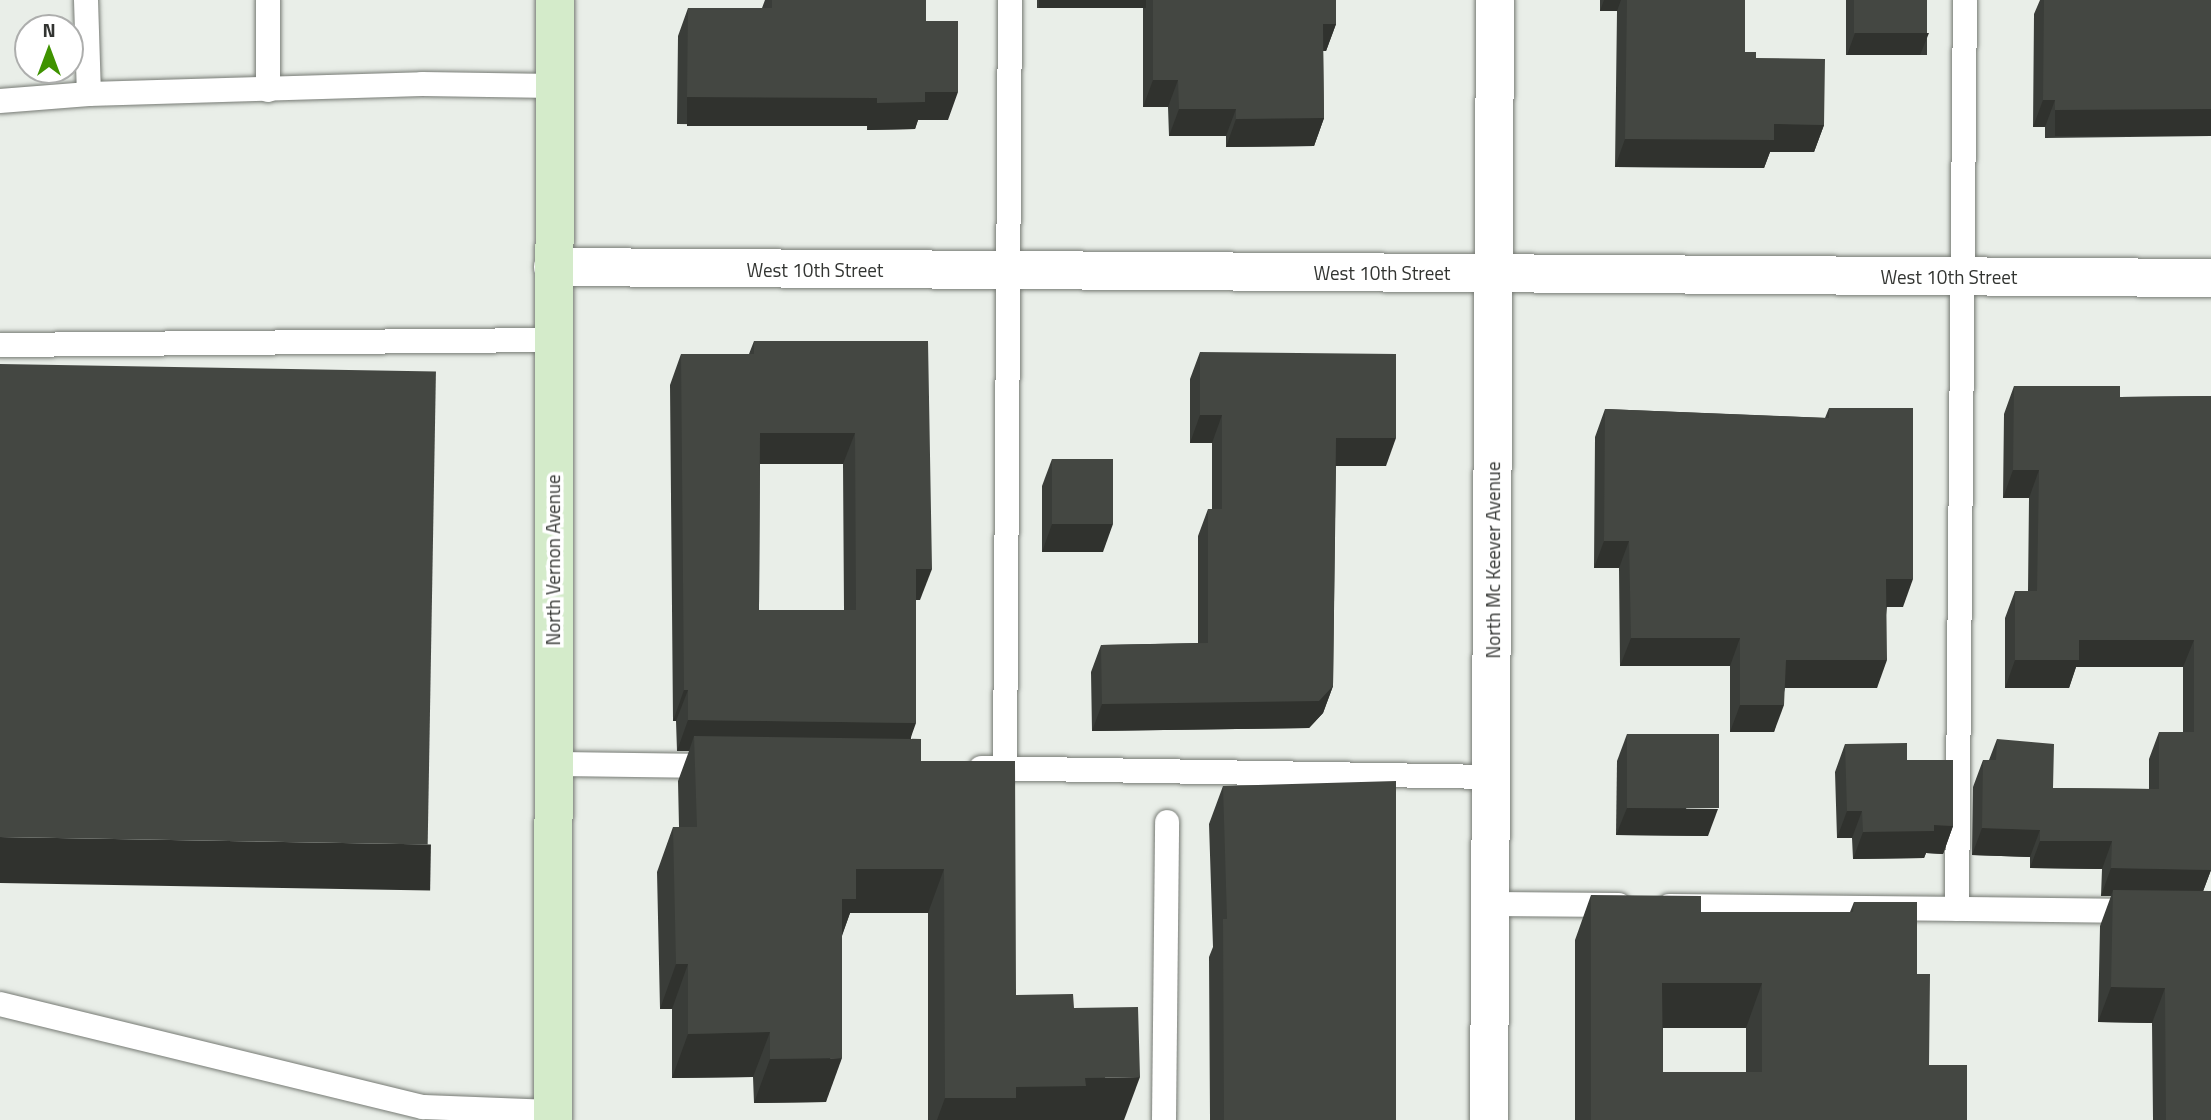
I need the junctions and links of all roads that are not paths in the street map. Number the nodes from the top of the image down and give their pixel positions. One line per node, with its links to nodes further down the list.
1 (86, 0): 9 (lane)
2 (268, 0): 8 (lane)
3 (555, 0): 7 (street, North Vernon Avenue)
4 (1010, 0): 12 (lane)
5 (1495, 0): 13 (street, North Mc Keever Avenue)
6 (1965, 0): 14 (lane)
7 (555, 86): 8 (lane); 11 (street, North Vernon Avenue)
8 (268, 90): 9 (lane)
9 (89, 94): 10 (lane)
10 (0, 101)
11 (553, 267): 12 (street, West 10th Street); 16 (street, North Vernon Avenue)
12 (1008, 271): 13 (street, West 10th Street); 21 (lane)
13 (1495, 274): 14 (street, West 10th Street); 22 (street, North Mc Keever Avenue)
14 (1962, 277): 15 (street, West 10th Street); 25 (lane)
15 (2211, 278)
16 (553, 341): 17 (lane); 18 (street, North Vernon Avenue)
17 (0, 345)
18 (552, 764): 19 (lane); 28 (street, North Vernon Avenue)
19 (744, 766)
20 (950, 768): 21 (lane)
21 (1004, 769): 22 (lane)
22 (1491, 777): 24 (street, North Mc Keever Avenue)
23 (1167, 822): 29 (lane)
24 (1491, 904): 25 (lane); 30 (street, North Mc Keever Avenue)
25 (1956, 909): 26 (lane)
26 (2157, 911)
27 (0, 1004): 28 (lane)
28 (553, 1116)
29 (1164, 1120)
30 (1489, 1120)

